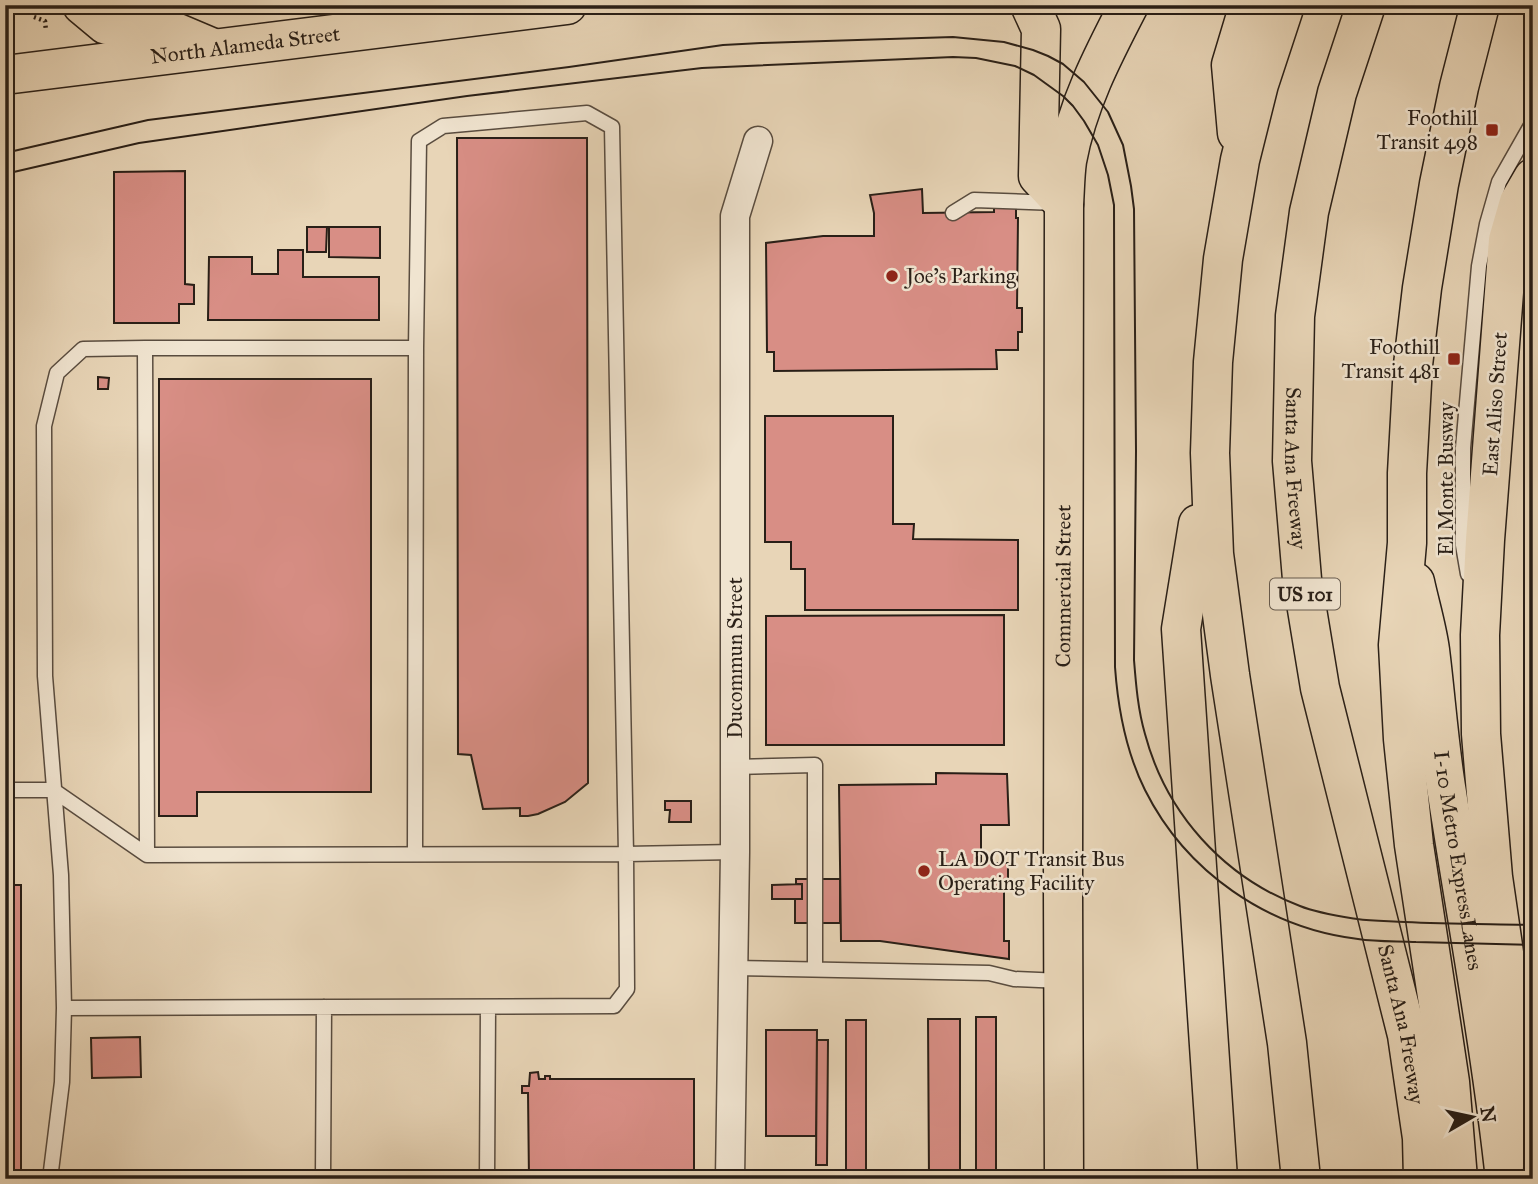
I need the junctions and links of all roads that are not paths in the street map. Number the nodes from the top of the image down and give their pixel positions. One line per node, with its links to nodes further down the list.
1 (82, 5): 9 (main road)
2 (567, 5): 9 (main road, North Alameda Street)
3 (1030, 5): 15 (main road)
4 (1129, 5): 15 (main road, Commercial Street)
5 (1249, 5): 13 (main road)
6 (1285, 5): 13 (main road)
7 (1366, 5): 43 (main road, Santa Ana Freeway / US 101)
8 (1480, 5): 20 (main road)
9 (215, 49): 10 (main road, North Alameda Street)
10 (5, 75)
11 (1533, 122): 21 (lane, El Monte Busway)
12 (758, 141): 22 (street, Ducommun Street)
13 (1240, 160): 19 (main road)
14 (1533, 178): 21 (main road, East Aliso Street)
15 (1064, 204): 16 (lane); 31 (main road, Commercial Street)
16 (953, 213)
17 (145, 348): 18 (lane); 24 (lane); 28 (lane)
18 (416, 348): 26 (lane); 27 (lane)
19 (1210, 453): 41 (main road); 42 (main road)
20 (1407, 543): 44 (main road); 45 (main road, I-10 Metro ExpressLanes)
21 (1480, 635): 35 (main road, I-10 Metro ExpressLanes)
22 (735, 766): 25 (street, Ducommun Street); 30 (lane)
23 (5, 790): 24 (lane)
24 (53, 790): 28 (lane); 34 (lane)
25 (735, 852): 26 (lane); 29 (street, Ducommun Street)
26 (626, 853): 27 (lane); 33 (lane)
27 (415, 854): 28 (lane)
28 (147, 855)
29 (733, 968): 30 (lane); 39 (street, Ducommun Street)
30 (815, 970): 31 (lane)
31 (1064, 981): 40 (main road, Commercial Street)
32 (324, 1007): 33 (lane); 34 (lane); 37 (lane)
33 (488, 1007): 38 (lane)
34 (64, 1008): 36 (lane)
35 (1533, 1152)
36 (50, 1179)
37 (323, 1179)
38 (487, 1179)
39 (730, 1179)
40 (1064, 1179)
41 (1218, 1179)
42 (1301, 1179)
43 (1423, 1179)
44 (1458, 1179)
45 (1505, 1179)

